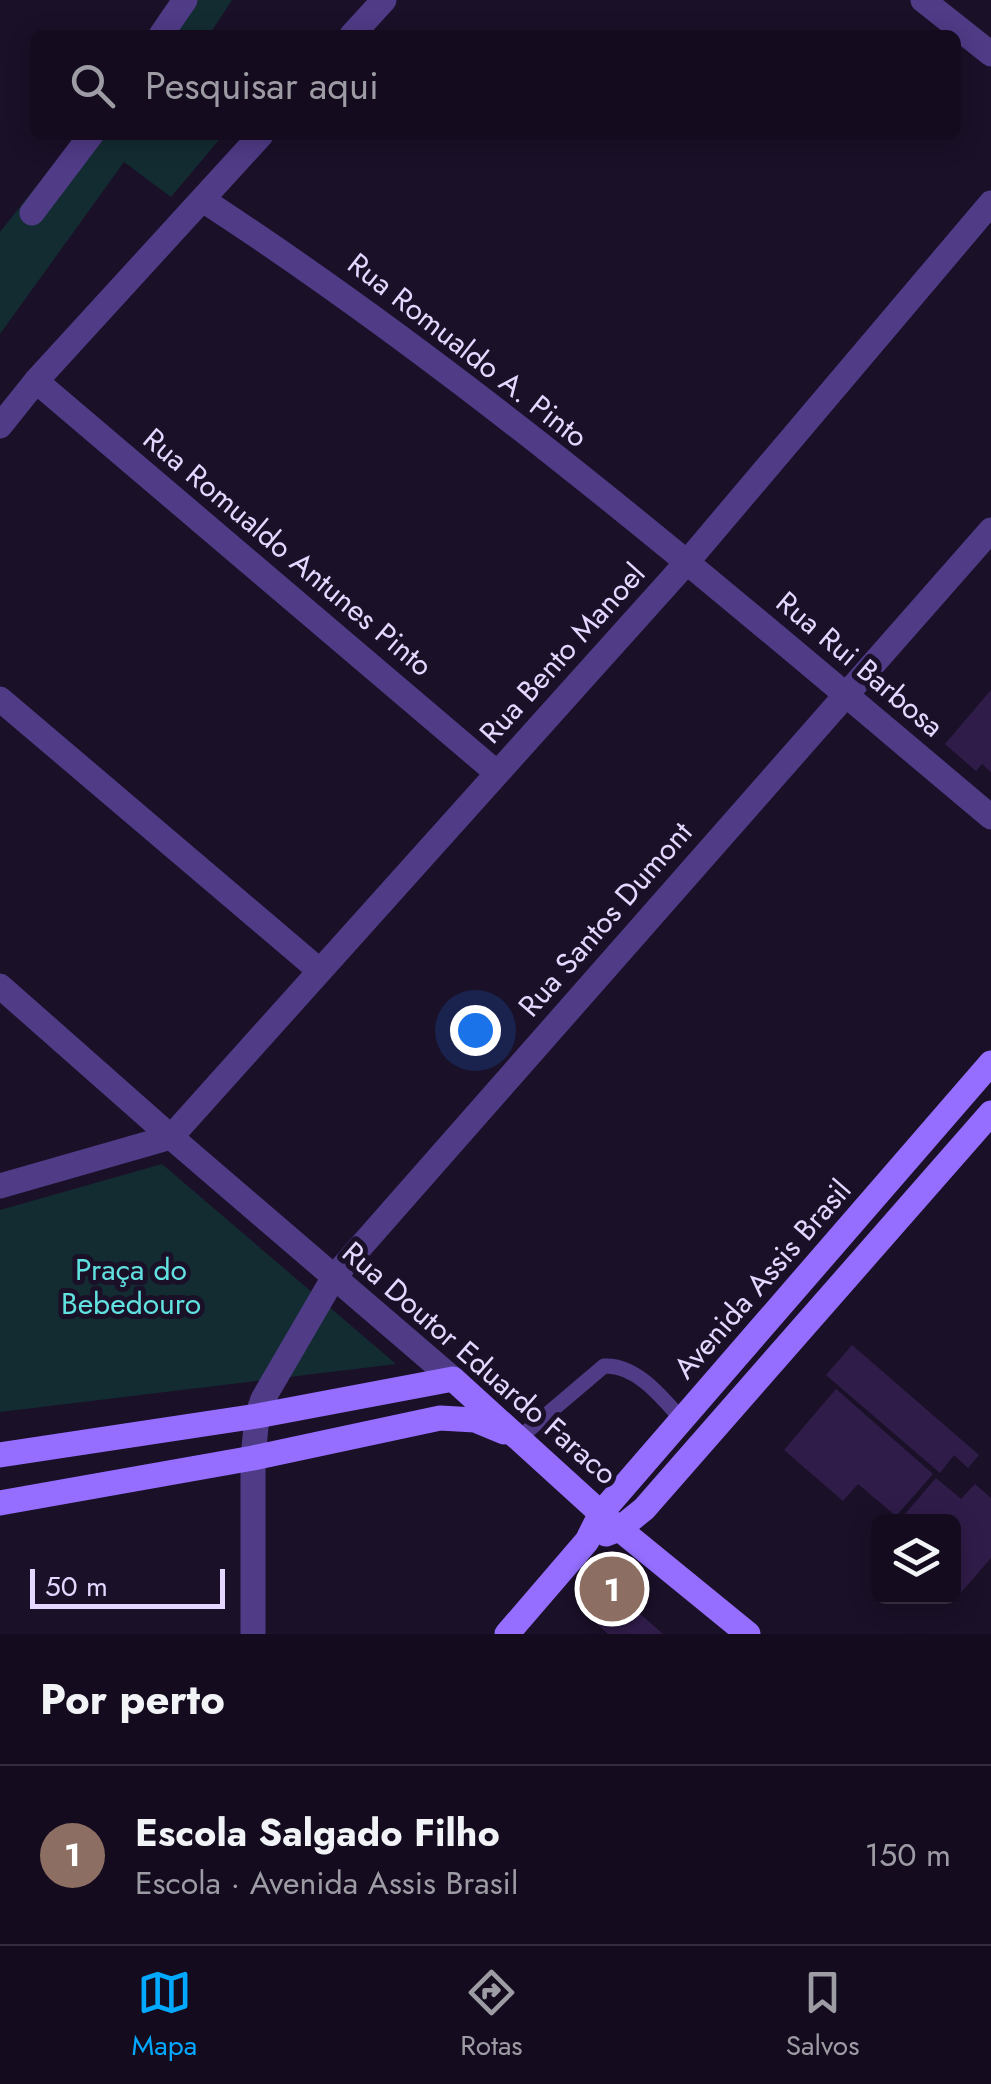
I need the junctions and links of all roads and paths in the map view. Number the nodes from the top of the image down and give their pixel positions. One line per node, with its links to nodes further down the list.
1 (185, 0): 4 (street)
2 (384, 0): 5 (street)
3 (923, 0): 7 (street)
4 (164, 30)
5 (357, 30)
6 (961, 30): 8 (street)
7 (961, 30)
8 (991, 54)
9 (87, 140): 13 (street)
10 (256, 140): 11 (street)
11 (202, 200): 14 (street); 17 (street, Rua Romualdo A. Pinto)
12 (991, 204): 17 (street, Rua Bento Manoel)
13 (32, 213)
14 (36, 381): 15 (street); 20 (street, Rua Romualdo Antunes Pinto)
15 (0, 426)
16 (991, 530): 18 (street, Rua Santos Dumont)
17 (688, 561): 18 (street, Rua Rui Barbosa); 20 (street, Rua Bento Manoel)
18 (845, 694): 21 (street, Rua Rui Barbosa); 29 (street, Rua Santos Dumont)
19 (0, 699): 22 (street)
20 (497, 774): 22 (street, Rua Bento Manoel)
21 (991, 817)
22 (320, 971): 27 (street, Rua Bento Manoel)
23 (0, 986): 27 (street, Rua Doutor Eduardo Faraco)
24 (991, 1063): 25 (main road, Avenida Assis Brasil)
25 (951, 1110): 26 (main road); 30 (main road, Avenida Assis Brasil)
26 (983, 1122): 32 (main road, Avenida Assis Brasil)
27 (171, 1137): 28 (street); 29 (street, Rua Doutor Eduardo Faraco)
28 (0, 1186)
29 (334, 1277): 31 (street, Rua Doutor Eduardo Faraco); 33 (street, Rua Santos Dumont)
30 (728, 1367): 32 (main road); 34 (main road, Avenida Assis Brasil)
31 (453, 1379): 33 (main road); 35 (main road, Rua Doutor Eduardo Faraco)
32 (752, 1386): 39 (main road, Avenida Assis Brasil)
33 (257, 1416): 36 (main road); 37 (street, Rua Santos Dumont)
34 (683, 1421): 35 (lane); 39 (main road, Avenida Assis Brasil)
35 (518, 1439): 37 (main road); 39 (main road, Rua Doutor Eduardo Faraco)
36 (0, 1455)
37 (253, 1458): 38 (main road); 40 (street, Rua Santos Dumont)
38 (0, 1503)
39 (610, 1521): 41 (main road, Avenida Assis Brasil); 42 (main road, Rua Doutor Eduardo Faraco)
40 (253, 1634)
41 (507, 1634)
42 (748, 1634)

